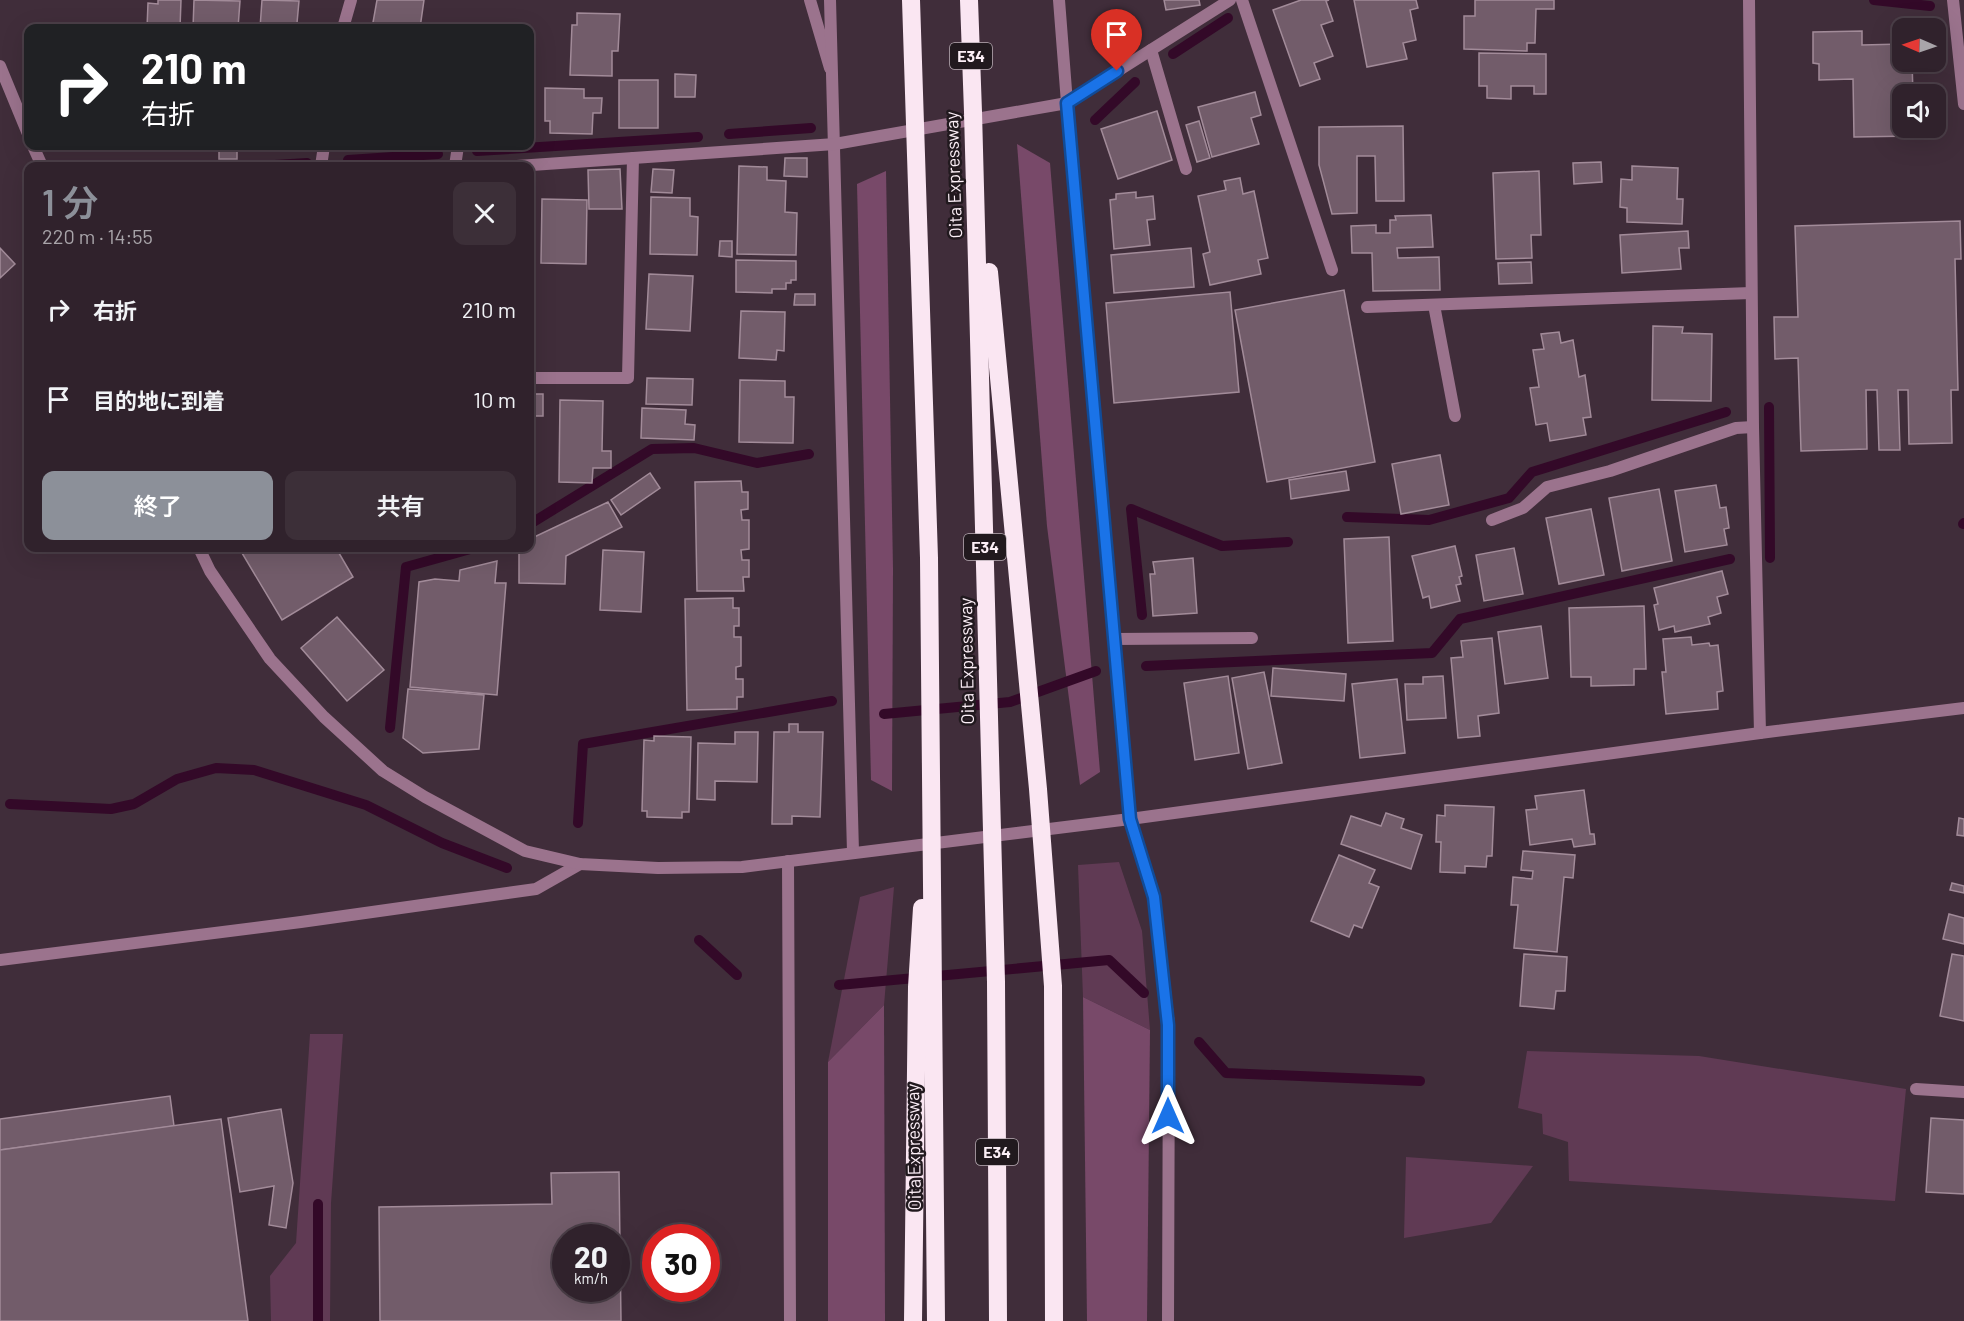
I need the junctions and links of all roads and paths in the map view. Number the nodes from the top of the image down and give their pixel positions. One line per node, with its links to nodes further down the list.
1 (351, 0): 11 (street)
2 (810, 0): 14 (street)
3 (830, 0): 14 (street)
4 (911, 0): 41 (highway, Oita Expressway)
5 (969, 0): 17 (highway, Oita Expressway / E34)
6 (1059, 0): 15 (street)
7 (1230, 0): 12 (street)
8 (1242, 0): 23 (street)
9 (1749, 0): 24 (street)
10 (1953, 0): 16 (street)
11 (344, 24)
12 (1151, 50): 15 (street); 22 (street)
13 (0, 66): 18 (street)
14 (833, 78): 19 (street)
15 (1067, 103): 19 (street); 33 (street)
16 (1964, 104)
17 (974, 112): 47 (highway, Oita Expressway / E34); 48 (highway)
18 (24, 124)
19 (835, 144): 20 (street); 37 (street)
20 (633, 158): 21 (street); 27 (street)
21 (534, 165)
22 (1186, 169)
23 (1332, 270)
24 (1751, 293): 25 (street); 29 (street)
25 (1434, 305): 26 (street); 28 (street)
26 (1367, 307)
27 (534, 378)
28 (1455, 416)
29 (1753, 427): 30 (street); 35 (street)
30 (1492, 520)
31 (201, 552): 39 (street)
32 (1252, 638): 33 (street)
33 (1114, 639): 36 (street)
34 (1964, 708): 35 (street)
35 (1760, 733): 36 (street)
36 (1130, 819): 37 (street); 49 (street)
37 (853, 852): 38 (street)
38 (788, 861): 39 (street); 44 (street)
39 (580, 864): 40 (street)
40 (0, 960)
41 (925, 986): 45 (highway); 46 (highway, Oita Expressway)
42 (1916, 1089): 43 (street)
43 (1964, 1092)
44 (790, 1321)
45 (914, 1321)
46 (936, 1321)
47 (998, 1321)
48 (1054, 1321)
49 (1168, 1321)

